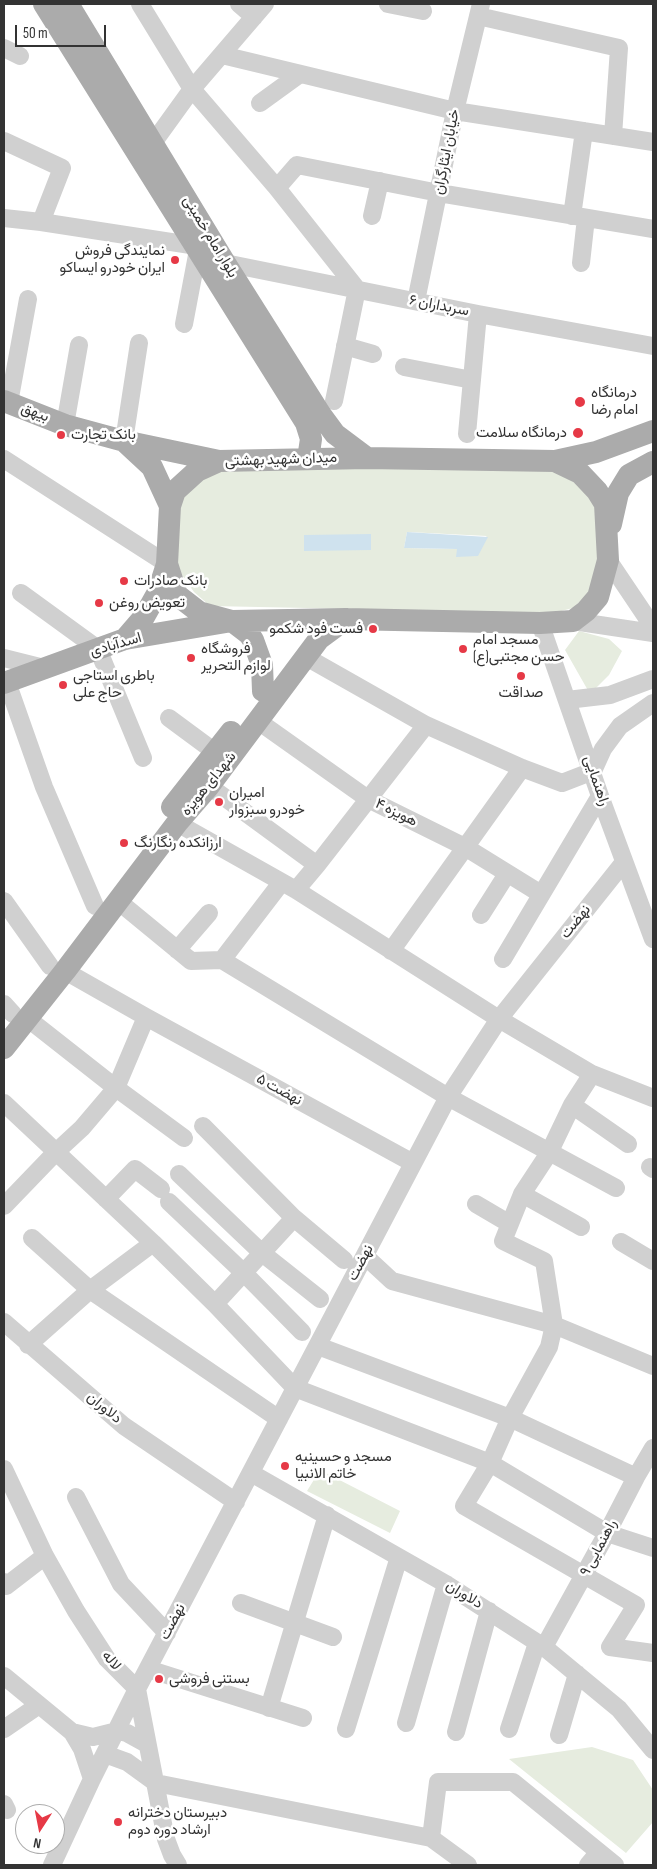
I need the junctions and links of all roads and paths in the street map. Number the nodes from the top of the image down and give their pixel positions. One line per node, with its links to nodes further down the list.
1 (44, 4): 29 (main road, بلوار امام خمینی)
2 (68, 4): 20 (main road, بلوار امام خمینی)
3 (140, 4): 13 (street)
4 (239, 4): 6 (street)
5 (388, 4): 8 (street)
6 (259, 10): 10 (street)
7 (480, 10): 15 (street, خیابان ایثارگران); 17 (street)
8 (423, 11)
9 (4, 48): 11 (street)
10 (222, 55): 12 (street); 13 (street)
11 (20, 56)
12 (300, 74): 14 (street); 15 (street)
13 (192, 89): 20 (street); 22 (street)
14 (260, 103)
15 (455, 111): 16 (street); 23 (street, خیابان ایثارگران)
16 (584, 131): 17 (street); 25 (street)
17 (614, 136): 19 (street)
18 (4, 141): 27 (street)
19 (653, 142)
20 (153, 143): 30 (main road, بلوار امام خمینی)
21 (380, 181): 22 (street); 23 (street); 24 (street)
22 (277, 188): 32 (street)
23 (439, 193): 25 (street); 34 (street, خیابان ایثارگران)
24 (372, 216)
25 (579, 217): 28 (street); 31 (street)
26 (4, 218): 27 (street)
27 (41, 222): 29 (street)
28 (653, 229)
29 (198, 248): 36 (street); 37 (main road, بلوار امام خمینی)
30 (226, 263): 32 (street, سربداران ۶); 37 (main road, بلوار امام خمینی)
31 (581, 263)
32 (357, 289): 34 (street, سربداران ۶); 40 (street)
33 (28, 299): 46 (street)
34 (416, 301): 35 (street, سربداران ۶)
35 (478, 314): 41 (street, سربداران ۶); 44 (street)
36 (184, 324)
37 (264, 339): 51 (main road, بلوار امام خمینی); 53 (main road, بلوار امام خمینی)
38 (139, 343): 50 (street)
39 (78, 345): 47 (street)
40 (345, 346): 42 (street); 45 (street)
41 (653, 346)
42 (373, 354)
43 (404, 367): 44 (street)
44 (472, 380): 49 (street)
45 (334, 400)
46 (6, 402): 47 (main road, بیهق)
47 (65, 424): 50 (main road, بیهق)
48 (653, 431): 55 (main road)
49 (467, 434)
50 (124, 441): 54 (main road, بیهق); 57 (main road)
51 (367, 458): 53 (main road, میدان شهید بهشتی); 55 (main road, میدان شهید بهشتی)
52 (4, 459): 59 (street)
53 (308, 459): 54 (main road, میدان شهید بهشتی)
54 (220, 461): 57 (main road, میدان شهید بهشتی)
55 (555, 461): 58 (main road, میدان شهید بهشتی)
56 (653, 462): 58 (main road)
57 (170, 506): 59 (main road, میدان شهید بهشتی)
58 (608, 550): 62 (main road, میدان شهید بهشتی); 64 (street)
59 (167, 564): 61 (main road, میدان شهید بهشتی); 66 (main road)
60 (21, 593): 68 (street)
61 (232, 621): 66 (main road, اسدآبادی); 67 (main road, میدان شهید بهشتی); 73 (main road)
62 (573, 621): 63 (main road); 65 (street)
63 (540, 623): 67 (main road, شهدای هویزه); 74 (street, راهنمایی)
64 (653, 627)
65 (653, 633)
66 (125, 639): 68 (main road, اسدآبادی)
67 (306, 639): 73 (main road, شهدای هویزه); 77 (main road, شهدای هویزه); 78 (street)
68 (98, 649): 70 (main road, اسدآبادی); 80 (street)
69 (4, 658): 70 (street)
70 (44, 668): 72 (main road, اسدآبادی)
71 (653, 679): 74 (street)
72 (5, 682): 95 (street)
73 (262, 691): 79 (main road, شهدای هویزه)
74 (567, 700): 82 (street, راهنمایی)
75 (653, 703): 82 (street)
76 (169, 718): 79 (street)
77 (258, 721): 83 (main road, شهدای هویزه); 85 (street, هویزه ۴)
78 (426, 725): 81 (street); 85 (street)
79 (215, 752): 95 (main road, شهدای هویزه)
80 (143, 758)
81 (522, 768): 82 (street); 87 (street)
82 (593, 771): 84 (street, راهنمایی)
83 (209, 786): 86 (main road, شهدای هویزه); 89 (street)
84 (600, 796): 88 (street, راهنمایی); 92 (street)
85 (368, 799): 87 (street, هویزه ۴); 89 (street)
86 (177, 823): 91 (street); 94 (main road, شهدای هویزه)
87 (465, 847): 90 (street, هویزه ۴); 101 (street)
88 (624, 862): 96 (street, راهنمایی); 107 (street, نهضت)
89 (317, 865): 91 (street)
90 (507, 874): 92 (street, هویزه ۴); 98 (street)
91 (288, 886): 101 (street); 103 (street)
92 (541, 894): 102 (street)
93 (4, 901): 104 (street)
94 (118, 901): 100 (street); 104 (main road, شهدای هویزه)
95 (95, 906): 104 (main road, شهدای هویزه)
96 (648, 909): 99 (street, راهنمایی)
97 (209, 913): 100 (street)
98 (481, 915)
99 (653, 939)
100 (177, 950): 103 (street)
101 (391, 951): 107 (street)
102 (503, 958)
103 (222, 960): 111 (street)
104 (57, 969): 105 (main road, شهدای هویزه); 106 (street, نهضت ۵)
105 (12, 1015): 108 (main road, شهدای هویزه); 110 (street)
106 (146, 1017): 110 (street); 120 (street, نهضت ۵)
107 (499, 1019): 109 (street); 111 (street, نهضت)
108 (4, 1048)
109 (592, 1074): 112 (street); 114 (street)
110 (116, 1088): 116 (street); 118 (street)
111 (448, 1096): 119 (street); 120 (street, نهضت)
112 (653, 1098)
113 (4, 1103): 118 (street)
114 (572, 1105): 117 (street); 119 (street)
115 (203, 1126): 127 (street)
116 (184, 1138)
117 (628, 1144)
118 (56, 1152): 124 (street); 126 (street)
119 (549, 1153): 122 (street); 123 (street)
120 (413, 1163): 134 (street, نهضت)
121 (179, 1174): 133 (street)
122 (616, 1188)
123 (522, 1194): 128 (street); 129 (street)
124 (106, 1199): 132 (street); 137 (street)
125 (476, 1204): 128 (street)
126 (4, 1206)
127 (294, 1218): 133 (street); 135 (street)
128 (510, 1224): 142 (street)
129 (581, 1227)
130 (32, 1238): 138 (street)
131 (621, 1242): 136 (street)
132 (153, 1243): 138 (street); 140 (street)
133 (262, 1253): 137 (street); 139 (street)
134 (365, 1256): 142 (street); 145 (street, نهضت)
135 (344, 1260)
136 (653, 1261)
137 (244, 1273): 140 (street); 143 (street)
138 (90, 1290): 144 (street); 149 (street)
139 (320, 1299)
140 (215, 1304): 147 (street)
141 (4, 1322): 144 (street, دلاوران)
142 (554, 1325): 146 (street); 148 (street)
143 (302, 1332)
144 (28, 1344): 156 (street, دلاوران)
145 (318, 1346): 147 (street, نهضت); 148 (street)
146 (653, 1366)
147 (295, 1388): 149 (street, نهضت); 151 (street)
148 (510, 1418): 151 (street); 153 (street)
149 (279, 1419): 154 (street, نهضت)
150 (653, 1448): 153 (street, راهنمایی ۹)
151 (490, 1463): 158 (street); 162 (street)
152 (4, 1469): 160 (street, لاله)
153 (644, 1470): 158 (street, راهنمایی ۹)
154 (251, 1473): 156 (street, نهضت); 157 (street, دلاوران)
155 (76, 1497): 168 (street)
156 (236, 1502): 168 (street, نهضت)
157 (327, 1515): 161 (street, دلاوران); 167 (street)
158 (607, 1533): 159 (street); 162 (street, راهنمایی ۹)
159 (653, 1548)
160 (45, 1556): 163 (street); 175 (street, لاله)
161 (398, 1556): 164 (street, دلاوران); 181 (street)
162 (585, 1574): 170 (street, راهنمایی ۹); 171 (street)
163 (4, 1582)
164 (446, 1584): 166 (street, دلاوران); 179 (street)
165 (242, 1603): 167 (street)
166 (489, 1611): 170 (street, دلاوران); 185 (street)
167 (295, 1623): 169 (street); 177 (street)
168 (167, 1633): 172 (street, نهضت)
169 (333, 1637)
170 (540, 1645): 173 (street, دلاوران); 182 (street, راهنمایی ۹)
171 (653, 1653)
172 (148, 1669): 175 (street, نهضت); 177 (street)
173 (577, 1674): 186 (street); 188 (street, دلاوران)
174 (4, 1676): 176 (street)
175 (137, 1690): 183 (street, نهضت); 187 (street)
176 (39, 1705): 180 (street); 184 (street)
177 (269, 1708): 178 (street)
178 (304, 1718)
179 (406, 1723)
180 (4, 1729)
181 (346, 1729)
182 (509, 1729)
183 (117, 1731): 184 (street); 187 (street); 189 (street, نهضت)
184 (72, 1732): 190 (street)
185 (456, 1732)
186 (559, 1735)
187 (147, 1744): 191 (street)
188 (653, 1750)
189 (105, 1754): 190 (street, نهضت); 191 (street)
190 (92, 1779): 192 (street, نهضت)
191 (156, 1783): 193 (street); 195 (street)
192 (65, 1830)
193 (430, 1838): 194 (street); 196 (street)
194 (593, 1859): 197 (street)
195 (178, 1865)
196 (468, 1865)
197 (615, 1865)

